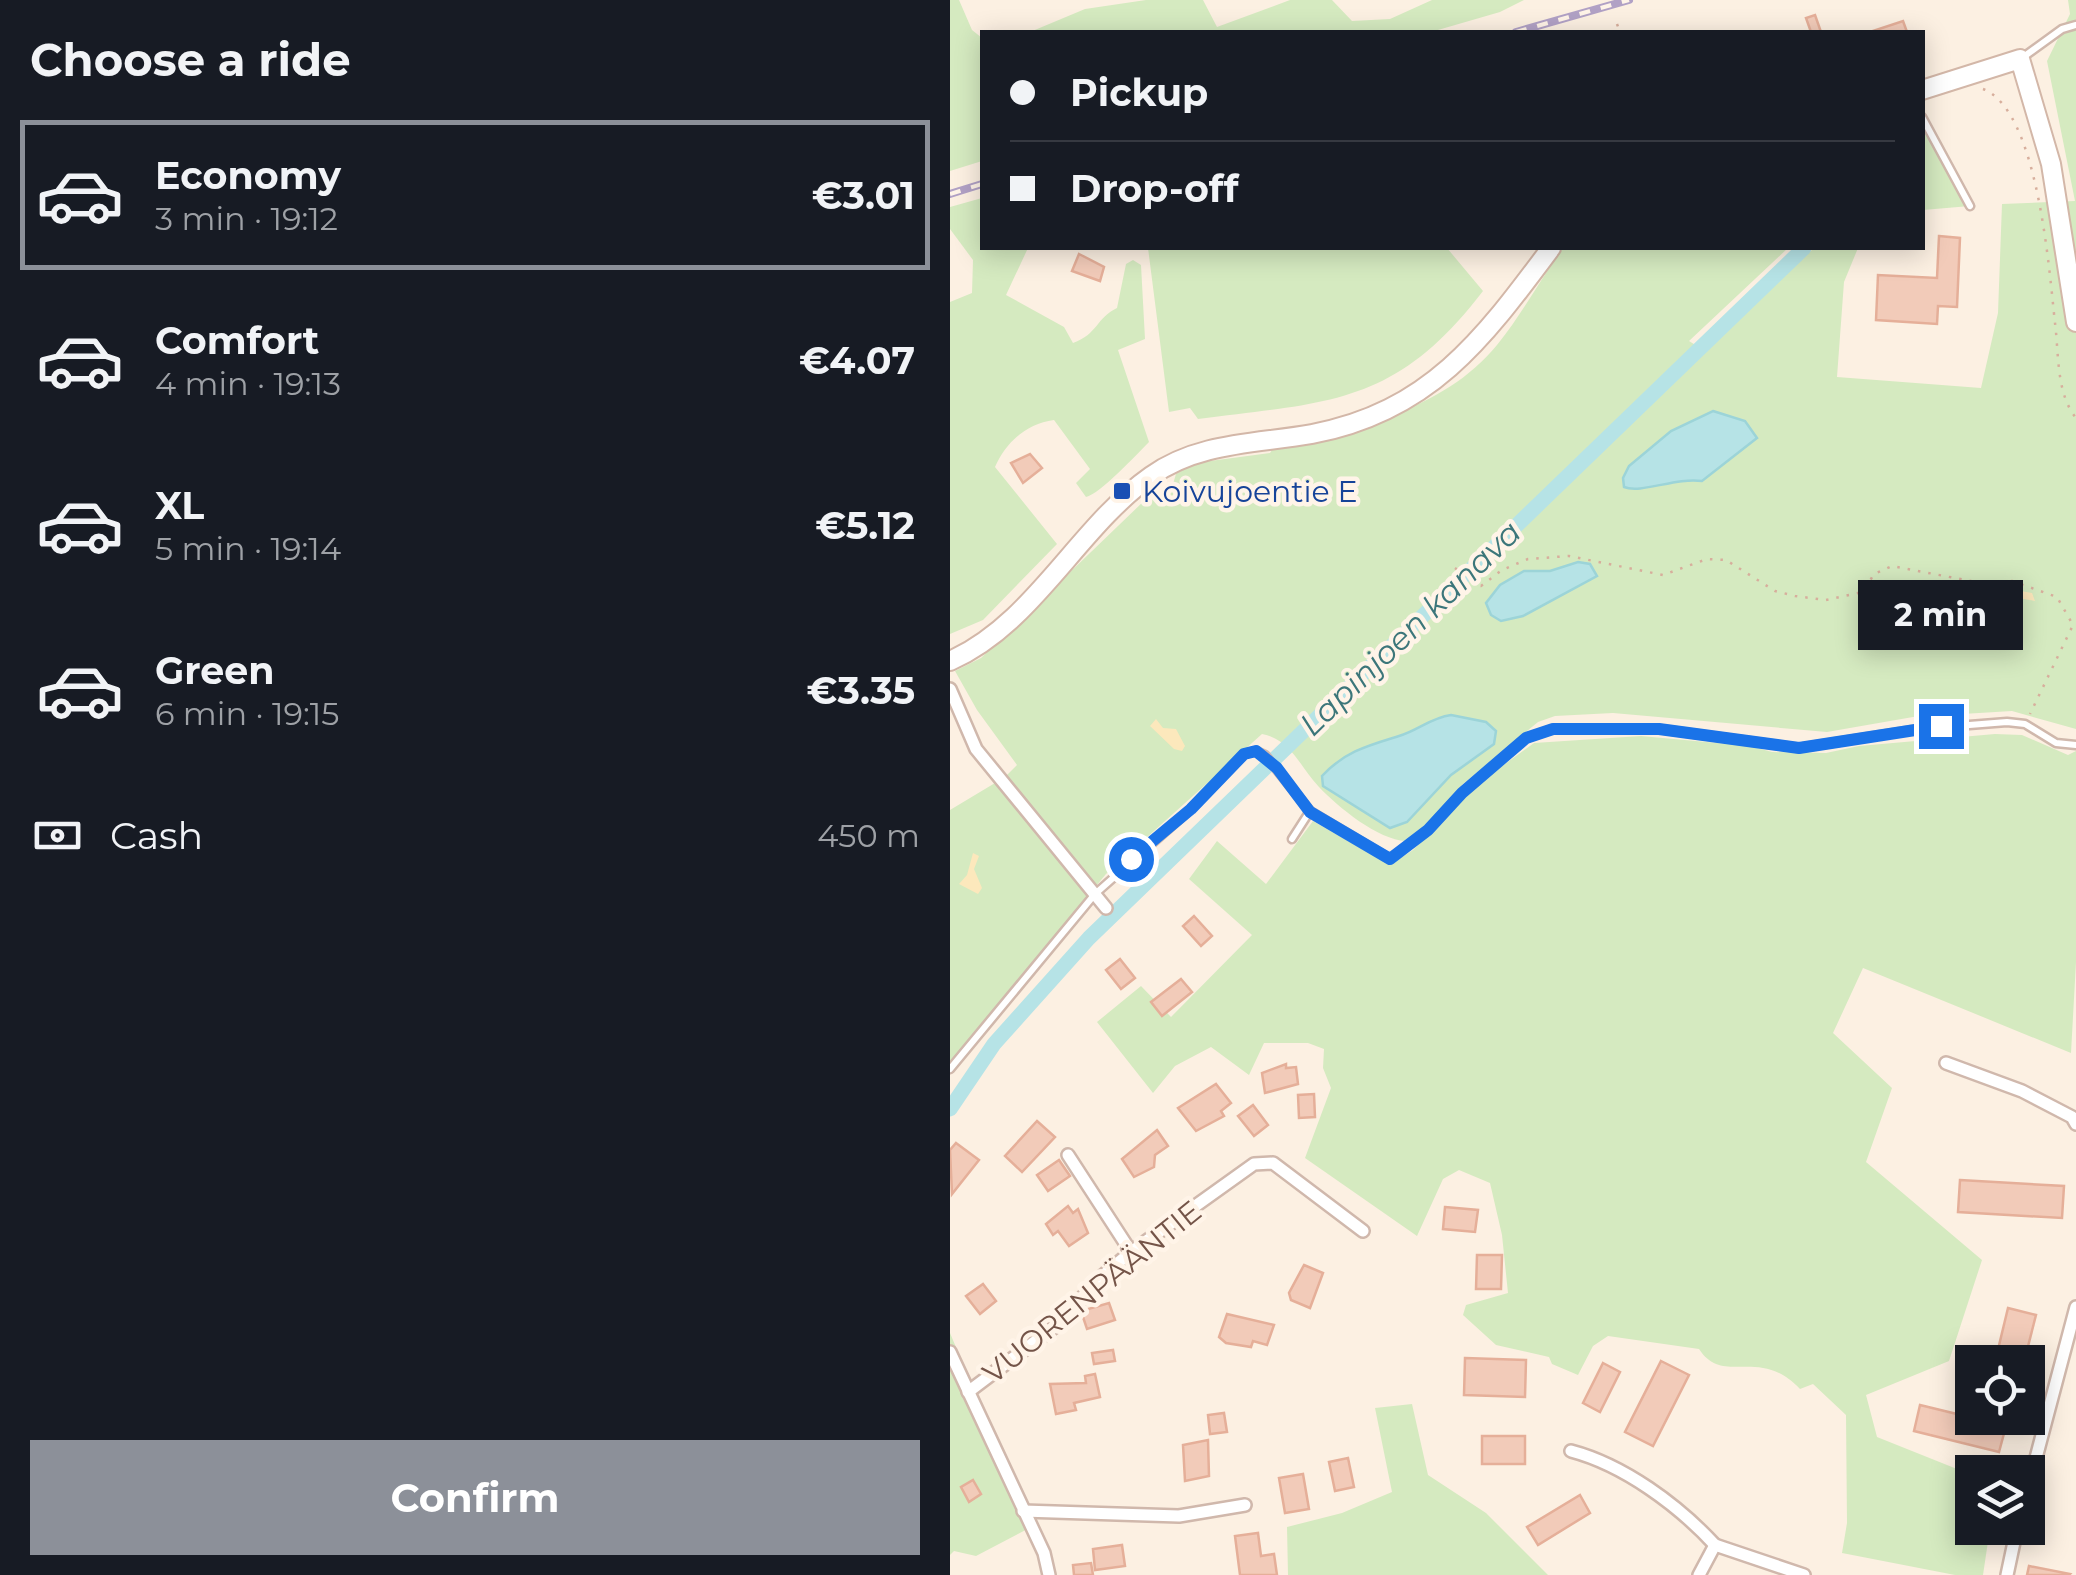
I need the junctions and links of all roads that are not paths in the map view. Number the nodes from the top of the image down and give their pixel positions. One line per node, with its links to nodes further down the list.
1 (2076, 26): 2 (lane)
2 (2020, 59): 3 (main road); 7 (main road)
3 (1925, 89)
4 (1925, 123): 5 (lane)
5 (1970, 206)
6 (1550, 250): 8 (main road)
7 (2076, 322)
8 (950, 662)
9 (950, 688): 13 (street)
10 (2076, 745): 11 (lane)
11 (1310, 812): 12 (lane); 13 (lane)
12 (1292, 839)
13 (1095, 894): 14 (street); 16 (lane)
14 (1106, 908)
15 (1946, 1063): 17 (street)
16 (950, 1069)
17 (2076, 1124)
18 (1068, 1155): 20 (street)
19 (1363, 1232): 20 (street, VUORENPÄÄNTIE)
20 (1131, 1252): 23 (street, VUORENPÄÄNTIE)
21 (2076, 1307): 25 (street)
22 (950, 1352): 23 (street)
23 (968, 1392): 27 (street)
24 (1571, 1450): 28 (street)
25 (2037, 1455)
26 (1245, 1506): 27 (street)
27 (1023, 1511): 30 (street)
28 (1716, 1545): 31 (street); 32 (street)
29 (2013, 1545): 33 (street)
30 (1049, 1575)
31 (1699, 1575)
32 (1804, 1575)
33 (2006, 1575)

